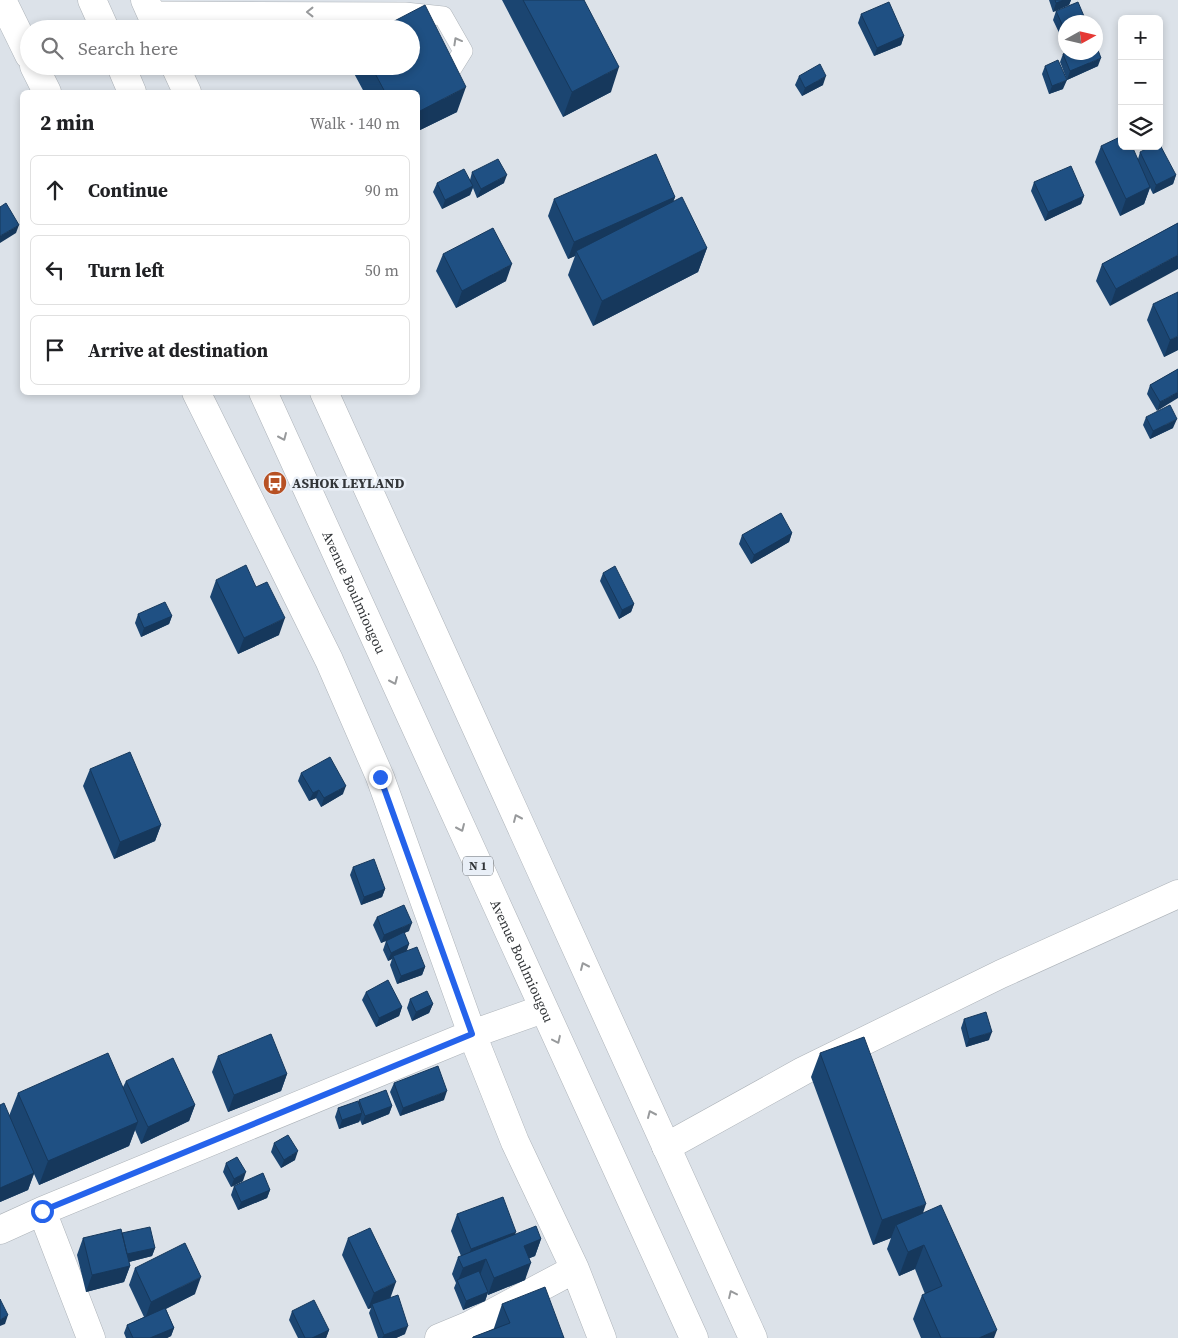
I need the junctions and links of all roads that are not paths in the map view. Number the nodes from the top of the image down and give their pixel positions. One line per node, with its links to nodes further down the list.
1 (2, 0): 5 (main road)
2 (92, 0): 4 (main road)
3 (152, 13): 9 (lane, one-way to 3)
4 (101, 20)
5 (20, 37)
6 (38, 75): 10 (main road)
7 (125, 75): 11 (main road)
8 (180, 75): 12 (main road)
9 (443, 83)
10 (46, 90)
11 (131, 90)
12 (186, 90)
13 (197, 395): 18 (main road)
14 (264, 395): 17 (main road, Avenue Boulmiougou / N 1, one-way to 17)
15 (325, 395): 19 (main road, one-way to 15)
16 (1178, 894): 19 (main road)
17 (543, 1009): 18 (main road); 26 (main road, Avenue Boulmiougou / N 1, one-way to 26)
18 (472, 1034): 20 (main road); 22 (main road)
19 (666, 1146): 27 (main road, one-way to 19)
20 (42, 1211): 21 (main road); 23 (main road)
21 (0, 1230)
22 (575, 1269): 24 (main road); 25 (main road)
23 (91, 1338)
24 (439, 1338)
25 (602, 1338)
26 (694, 1338)
27 (753, 1338)

